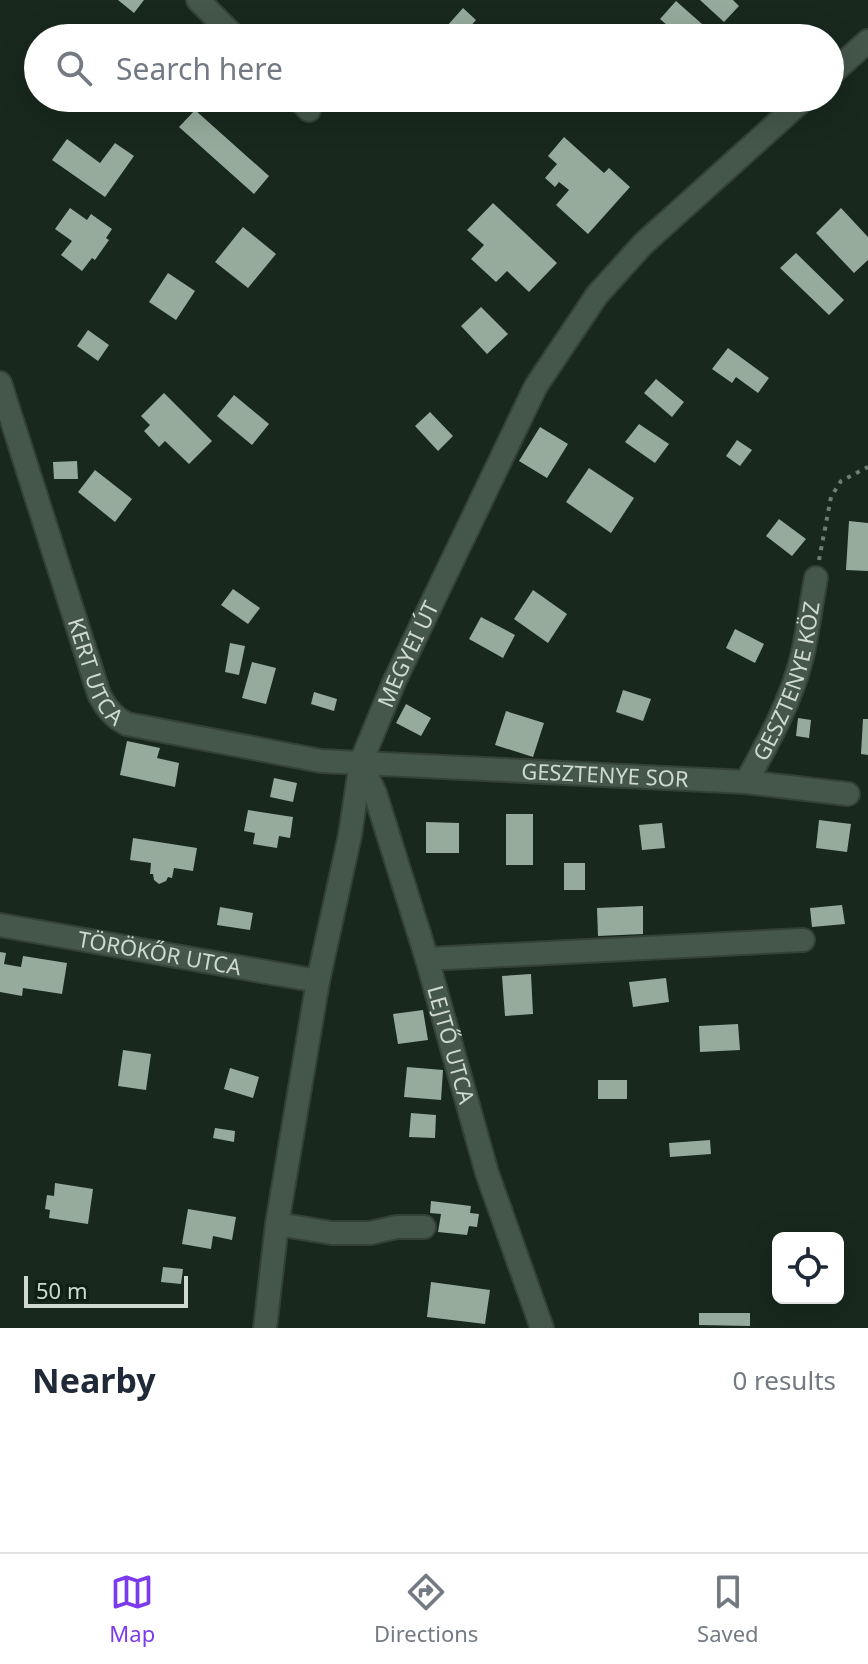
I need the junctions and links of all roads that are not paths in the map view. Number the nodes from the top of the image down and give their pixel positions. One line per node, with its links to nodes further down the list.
1 (198, 0): 2 (street)
2 (222, 24)
3 (868, 41): 4 (street)
4 (844, 62)
5 (789, 112): 8 (street, MEGYEI ÚT)
6 (0, 383): 8 (street, KERT UTCA)
7 (816, 578): 9 (street, GESZTENYE KÖZ)
8 (361, 762): 9 (street, GESZTENYE SOR); 13 (street, LEJTŐ UTCA); 14 (street, MEGYEI ÚT)
9 (746, 782): 10 (street, GESZTENYE SOR)
10 (848, 794)
11 (0, 925): 14 (street, TÖRÖKŐR UTCA)
12 (803, 940): 13 (street)
13 (427, 959): 18 (street, LEJTŐ UTCA)
14 (318, 981): 15 (street, MEGYEI ÚT)
15 (277, 1224): 16 (street); 17 (street, MEGYEI ÚT)
16 (424, 1227)
17 (265, 1328)
18 (542, 1328)

